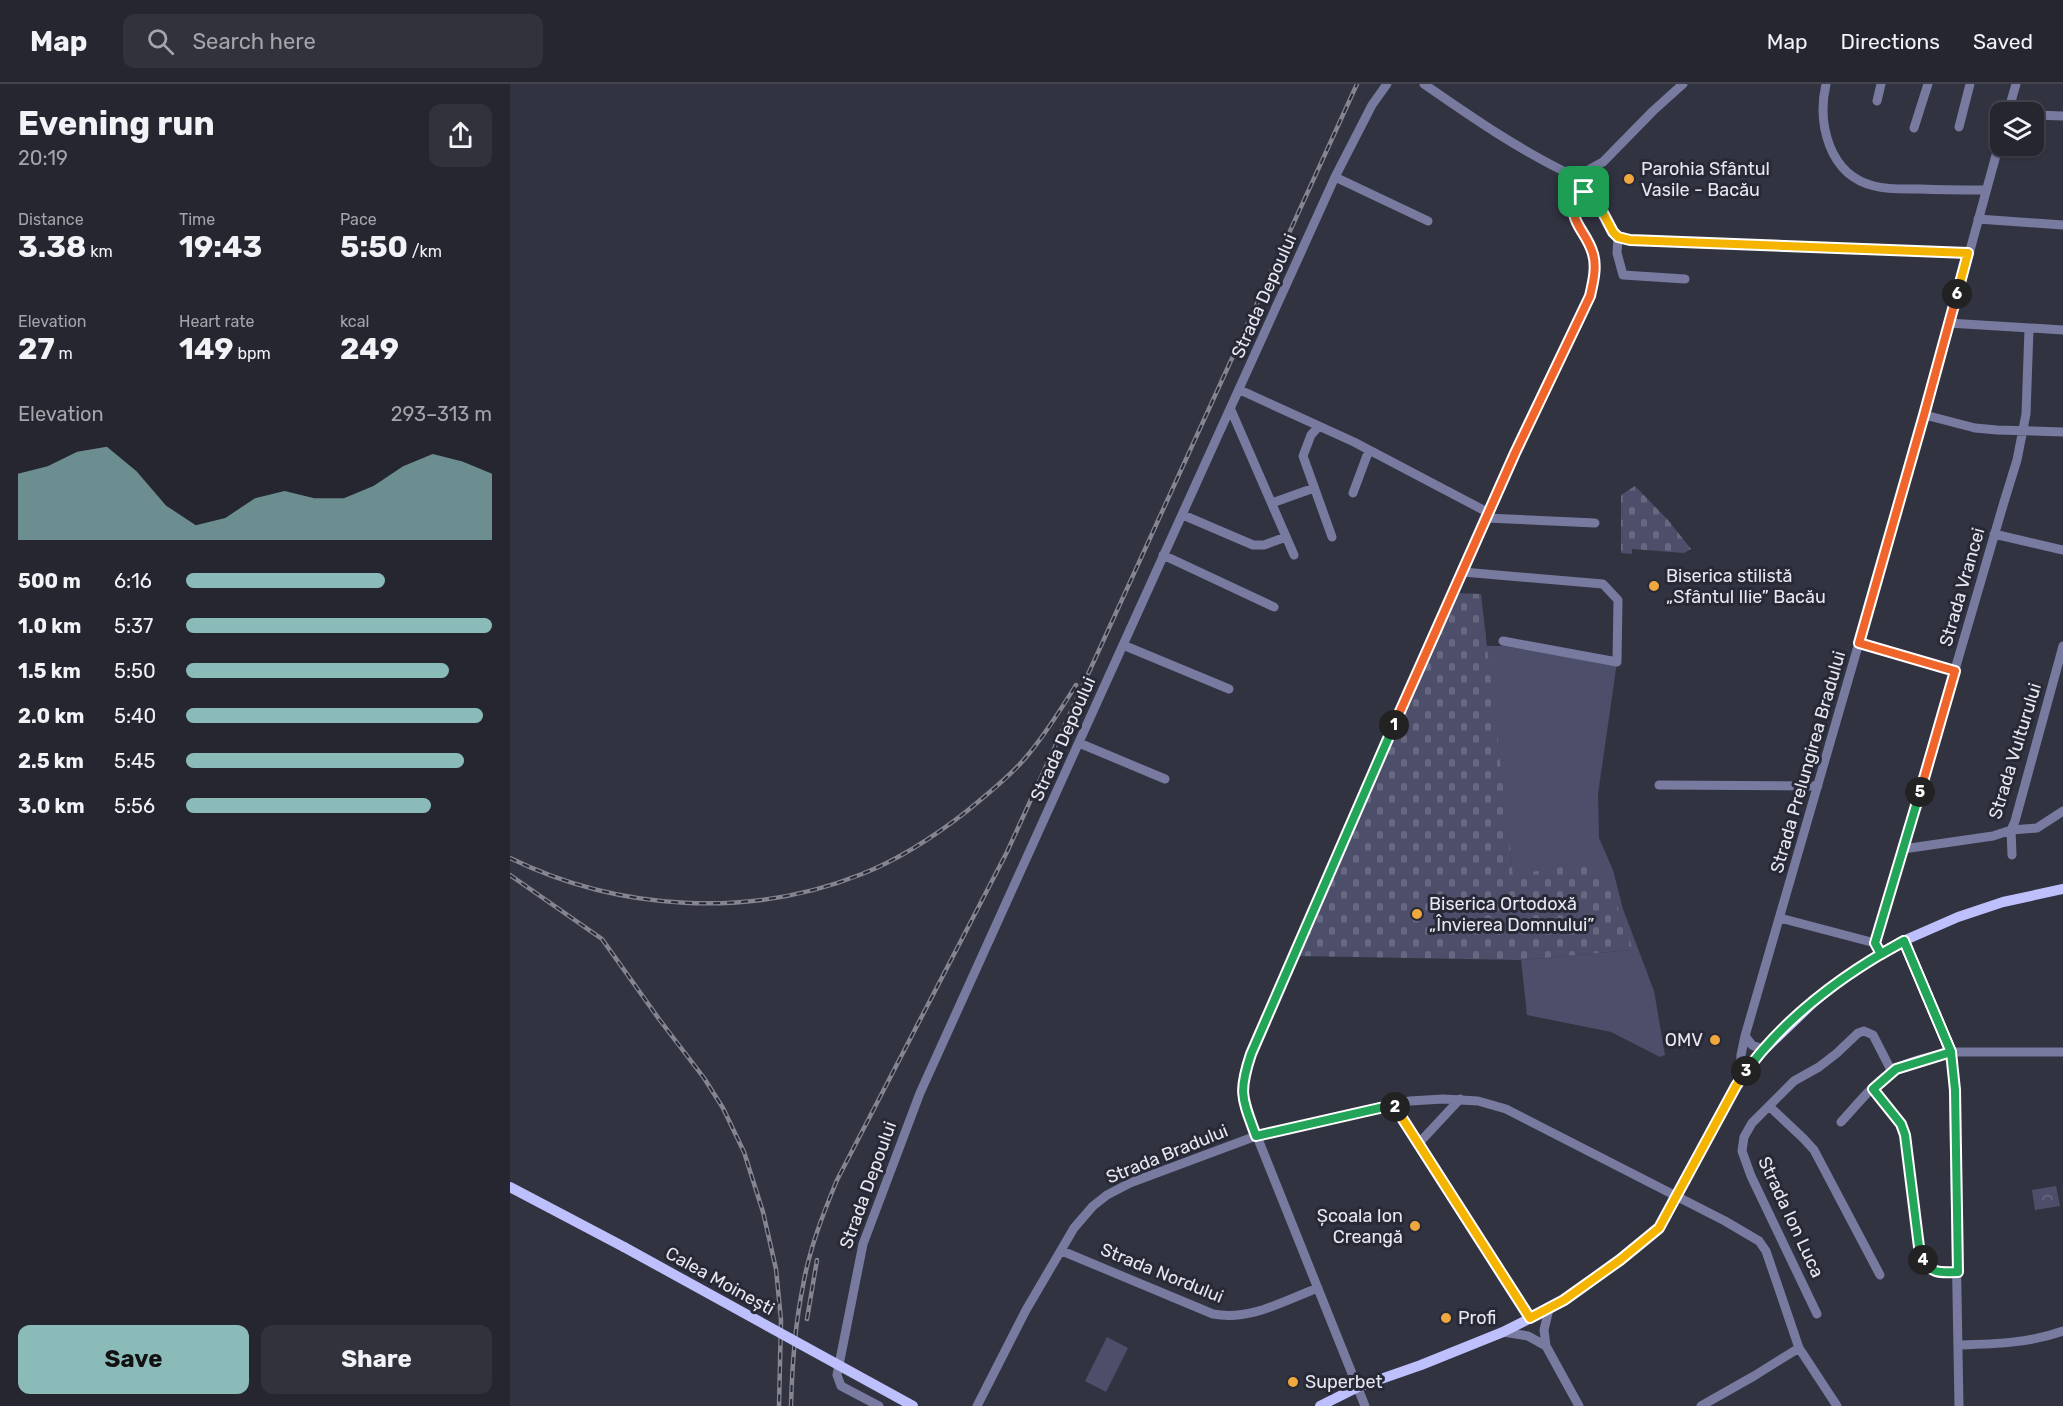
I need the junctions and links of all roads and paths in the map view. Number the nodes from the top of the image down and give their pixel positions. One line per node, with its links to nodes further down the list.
1 (1387, 84): 18 (street, Strada Depoului)
2 (1424, 84): 10 (street)
3 (1432, 84): 10 (street)
4 (1683, 84): 19 (street)
5 (1826, 84): 20 (street)
6 (1881, 84): 11 (street)
7 (1928, 84): 15 (street)
8 (1970, 84): 16 (street)
9 (2016, 84): 12 (street)
10 (1442, 95): 19 (street)
11 (1877, 101)
12 (2011, 102)
13 (2044, 115): 14 (street)
14 (2063, 116)
15 (1914, 128)
16 (1959, 128)
17 (1996, 156): 20 (street, Strada Prelungirea Bradului)
18 (1335, 177): 22 (street); 30 (street, Strada Depoului)
19 (1579, 184): 24 (street); 41 (street)
20 (1986, 190): 21 (street, Strada Prelungirea Bradului)
21 (1978, 219): 23 (street); 25 (street, Strada Prelungirea Bradului)
22 (1428, 221)
23 (2063, 225)
24 (1618, 237): 25 (street); 26 (street)
25 (1968, 253): 27 (street, Strada Prelungirea Bradului)
26 (1685, 279)
27 (1948, 323): 28 (street); 32 (street, Strada Prelungirea Bradului)
28 (2029, 329): 29 (street); 34 (street, Strada Vrancei)
29 (2063, 330)
30 (1240, 390): 31 (street, Strada Depoului); 33 (street)
31 (1231, 410): 39 (street); 40 (street, Strada Depoului)
32 (1924, 415): 34 (street); 52 (street, Strada Prelungirea Bradului)
33 (1319, 426): 36 (street); 37 (street)
34 (2024, 430): 35 (street); 43 (street, Strada Vrancei)
35 (2063, 432)
36 (1369, 450): 38 (street); 41 (street)
37 (1314, 488): 39 (street); 45 (street)
38 (1353, 493)
39 (1272, 503): 44 (street)
40 (1183, 515): 44 (street); 47 (street, Strada Depoului)
41 (1487, 515): 42 (street); 49 (street)
42 (1595, 523)
43 (1994, 534): 46 (street); 55 (street, Strada Vrancei)
44 (1286, 537): 48 (street)
45 (1332, 537)
46 (2063, 550)
47 (1163, 555): 50 (street); 53 (street, Strada Depoului)
48 (1294, 555)
49 (1463, 572): 51 (street); 81 (street)
50 (1274, 607)
51 (1503, 641)
52 (1859, 643): 55 (street); 60 (street, Strada Prelungirea Bradului)
53 (1123, 645): 56 (street); 57 (street, Strada Depoului)
54 (2063, 646): 62 (street, Strada Vulturului)
55 (1955, 671): 63 (street, Strada Vrancei)
56 (1229, 689)
57 (1079, 743): 58 (street); 99 (street, Strada Depoului)
58 (1165, 779)
59 (1659, 785): 60 (street)
60 (1818, 786): 66 (street, Strada Prelungirea Bradului)
61 (2063, 811): 62 (street)
62 (2011, 830): 63 (street, Strada Vulturului); 64 (street)
63 (1903, 849): 68 (street, Strada Vrancei)
64 (2012, 855)
65 (2063, 889): 67 (main road)
66 (1780, 918): 68 (street); 70 (street, Strada Prelungirea Bradului)
67 (1904, 941): 69 (main road); 72 (street)
68 (1875, 943): 69 (street)
69 (1881, 954): 71 (main road)
70 (1745, 1036): 71 (street); 75 (street, Strada Prelungirea Bradului)
71 (1764, 1050): 75 (main road)
72 (1951, 1052): 73 (street); 74 (street); 86 (street)
73 (2063, 1052)
74 (1892, 1072): 76 (street); 79 (street, Strada Ion Luca)
75 (1740, 1079): 84 (main road)
76 (1873, 1089): 80 (street); 86 (street)
77 (1460, 1099): 78 (street, Strada Bradului); 82 (street); 84 (street, Strada Bradului)
78 (1393, 1105): 81 (street, Strada Bradului); 82 (street)
79 (1769, 1106): 87 (street); 90 (street, Strada Ion Luca)
80 (1841, 1122)
81 (1256, 1136): 85 (street, Strada Bradului); 88 (street)
82 (1419, 1143): 91 (street)
83 (510, 1187): 100 (main road, Calea Moinești, bridge)
84 (1677, 1197): 89 (main road); 96 (street, Strada Ion Luca)
85 (1062, 1251): 88 (street, Strada Nordului); 101 (street, Strada Bradului)
86 (1958, 1272): 95 (street)
87 (1880, 1275)
88 (1318, 1288): 97 (street)
89 (1549, 1309): 91 (main road); 94 (street)
90 (1817, 1314)
91 (1530, 1318): 93 (main road)
92 (2063, 1331): 95 (street)
93 (1503, 1332): 94 (street); 97 (main road)
94 (1546, 1346): 104 (street)
95 (1959, 1346): 107 (street)
96 (1799, 1348): 98 (street); 106 (street, Strada Ion Luca)
97 (1358, 1387): 102 (main road); 103 (street)
98 (1718, 1402): 105 (street)
99 (879, 1406)
100 (913, 1406)
101 (977, 1406)
102 (1320, 1406)
103 (1365, 1406)
104 (1579, 1406)
105 (1701, 1406)
106 (1837, 1406)
107 (1959, 1406)

